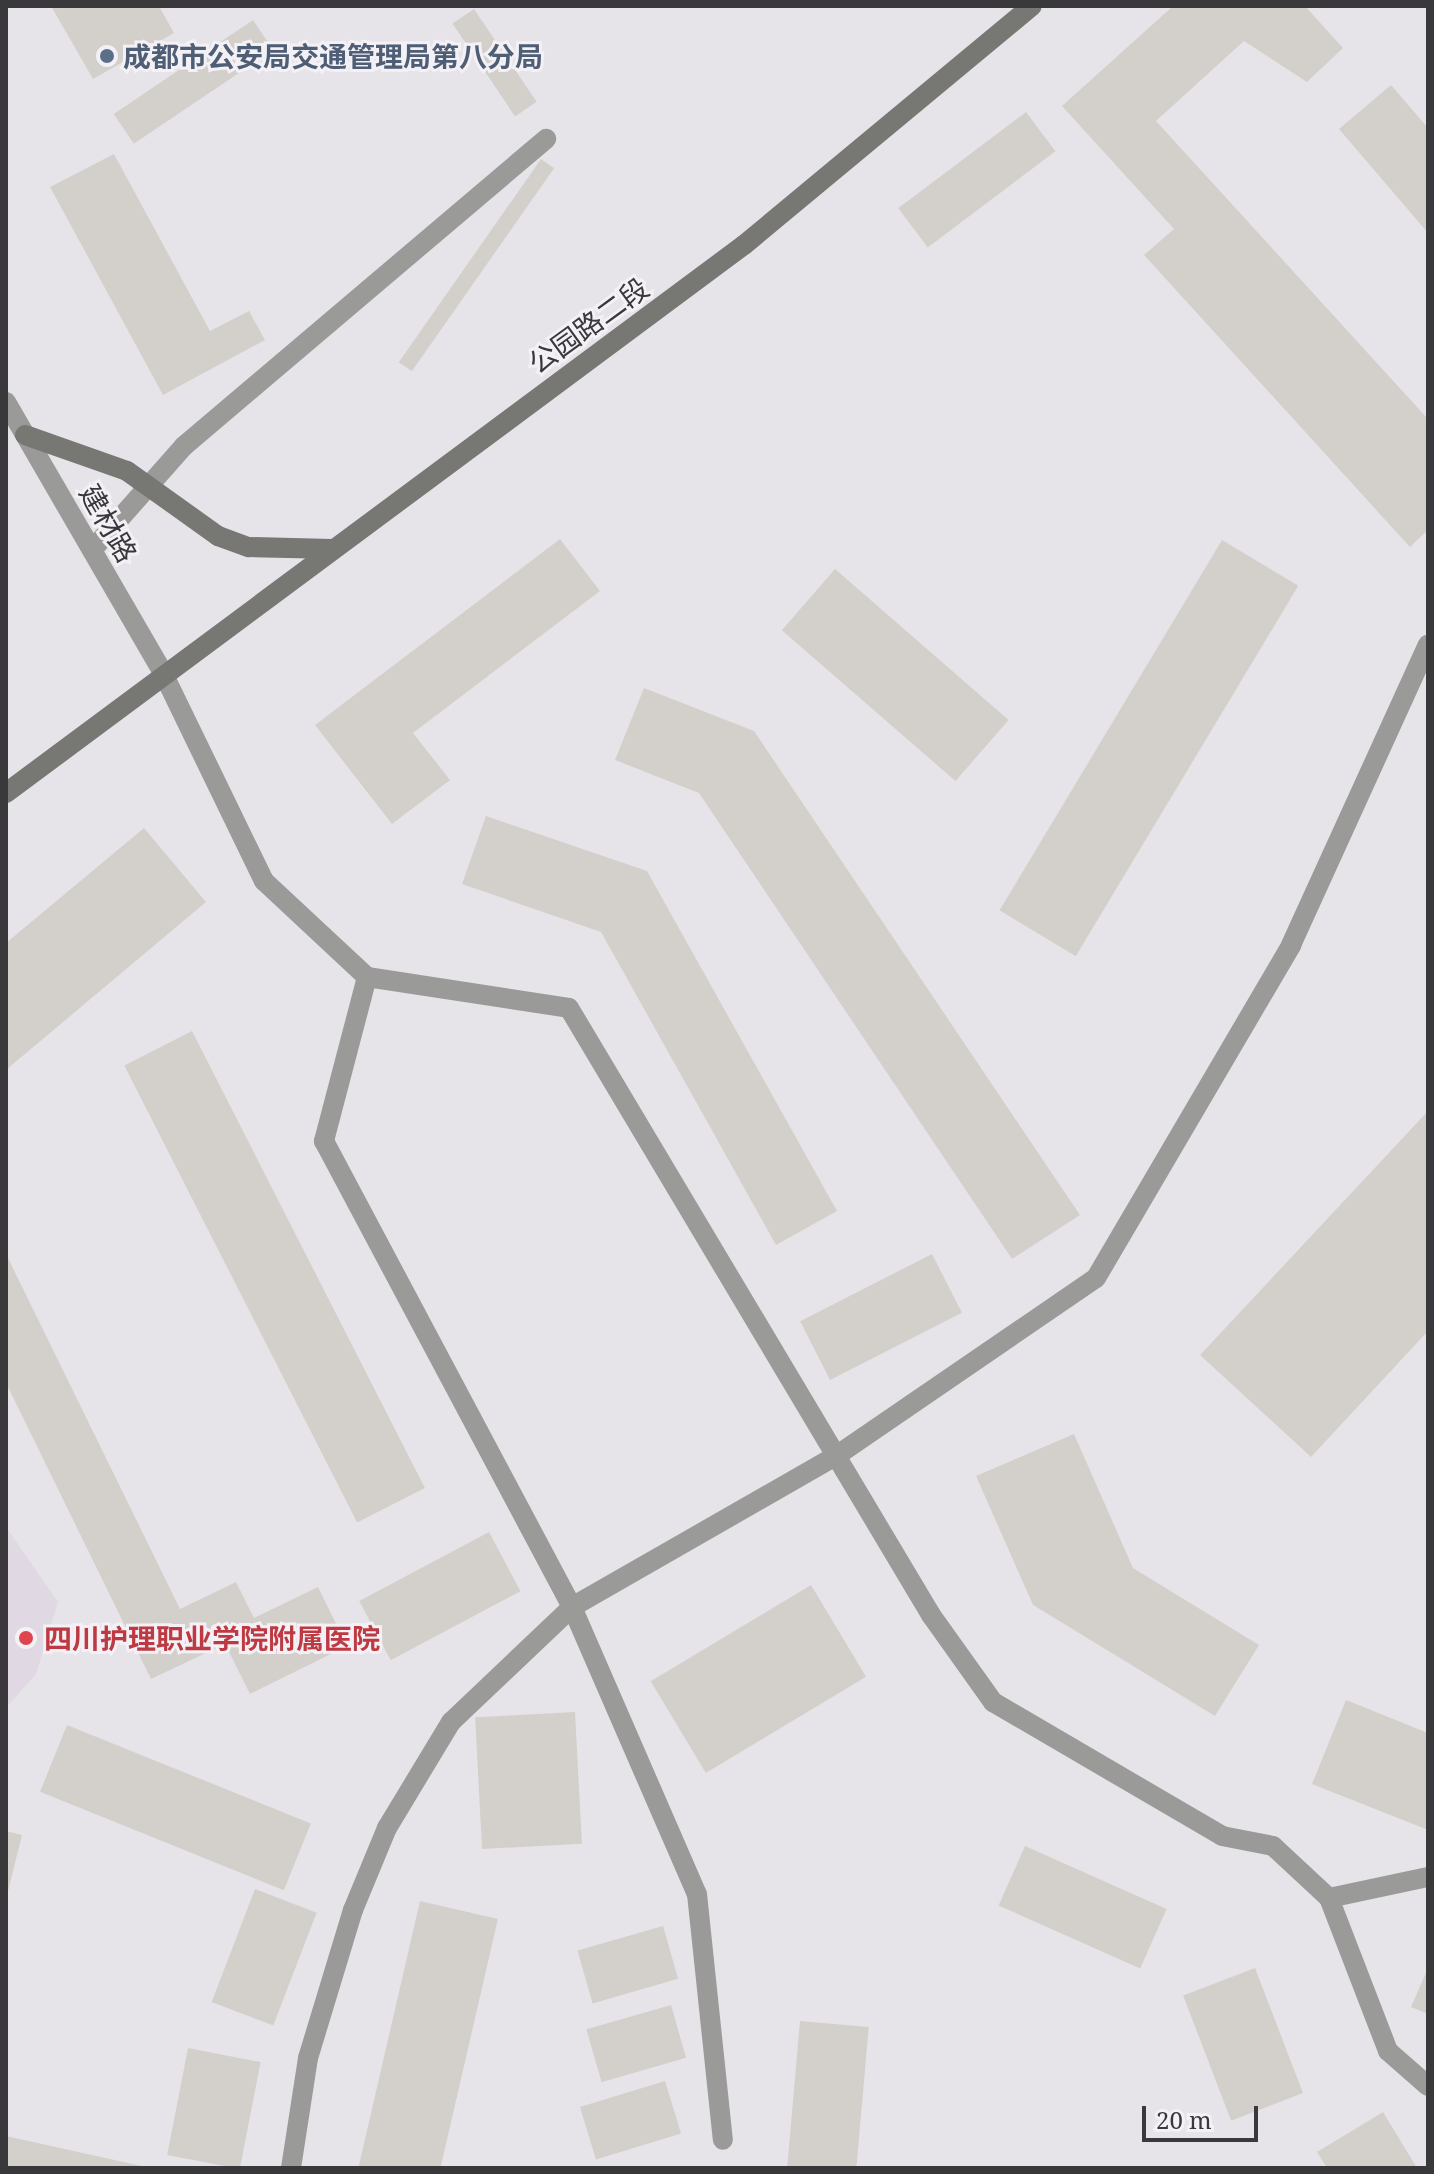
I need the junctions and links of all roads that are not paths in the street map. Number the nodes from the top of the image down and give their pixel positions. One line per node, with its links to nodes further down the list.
1 (1032, 6): 6 (street, 公园路二段)
2 (546, 139): 5 (street)
3 (6, 402): 4 (street, 建材路)
4 (25, 435): 5 (street); 7 (street, 建材路)
5 (149, 486): 6 (street); 7 (street)
6 (332, 549): 9 (street, 公园路二段)
7 (92, 550): 9 (street, 建材路)
8 (1428, 645): 12 (street)
9 (163, 673): 10 (street, 公园路二段); 11 (street, 建材路)
10 (6, 793)
11 (367, 977): 12 (street); 13 (street)
12 (836, 1456): 13 (street); 15 (street)
13 (572, 1607): 17 (street); 18 (street)
14 (1428, 1877): 15 (street)
15 (1329, 1898): 16 (street)
16 (1428, 2086)
17 (723, 2140)
18 (291, 2168)

